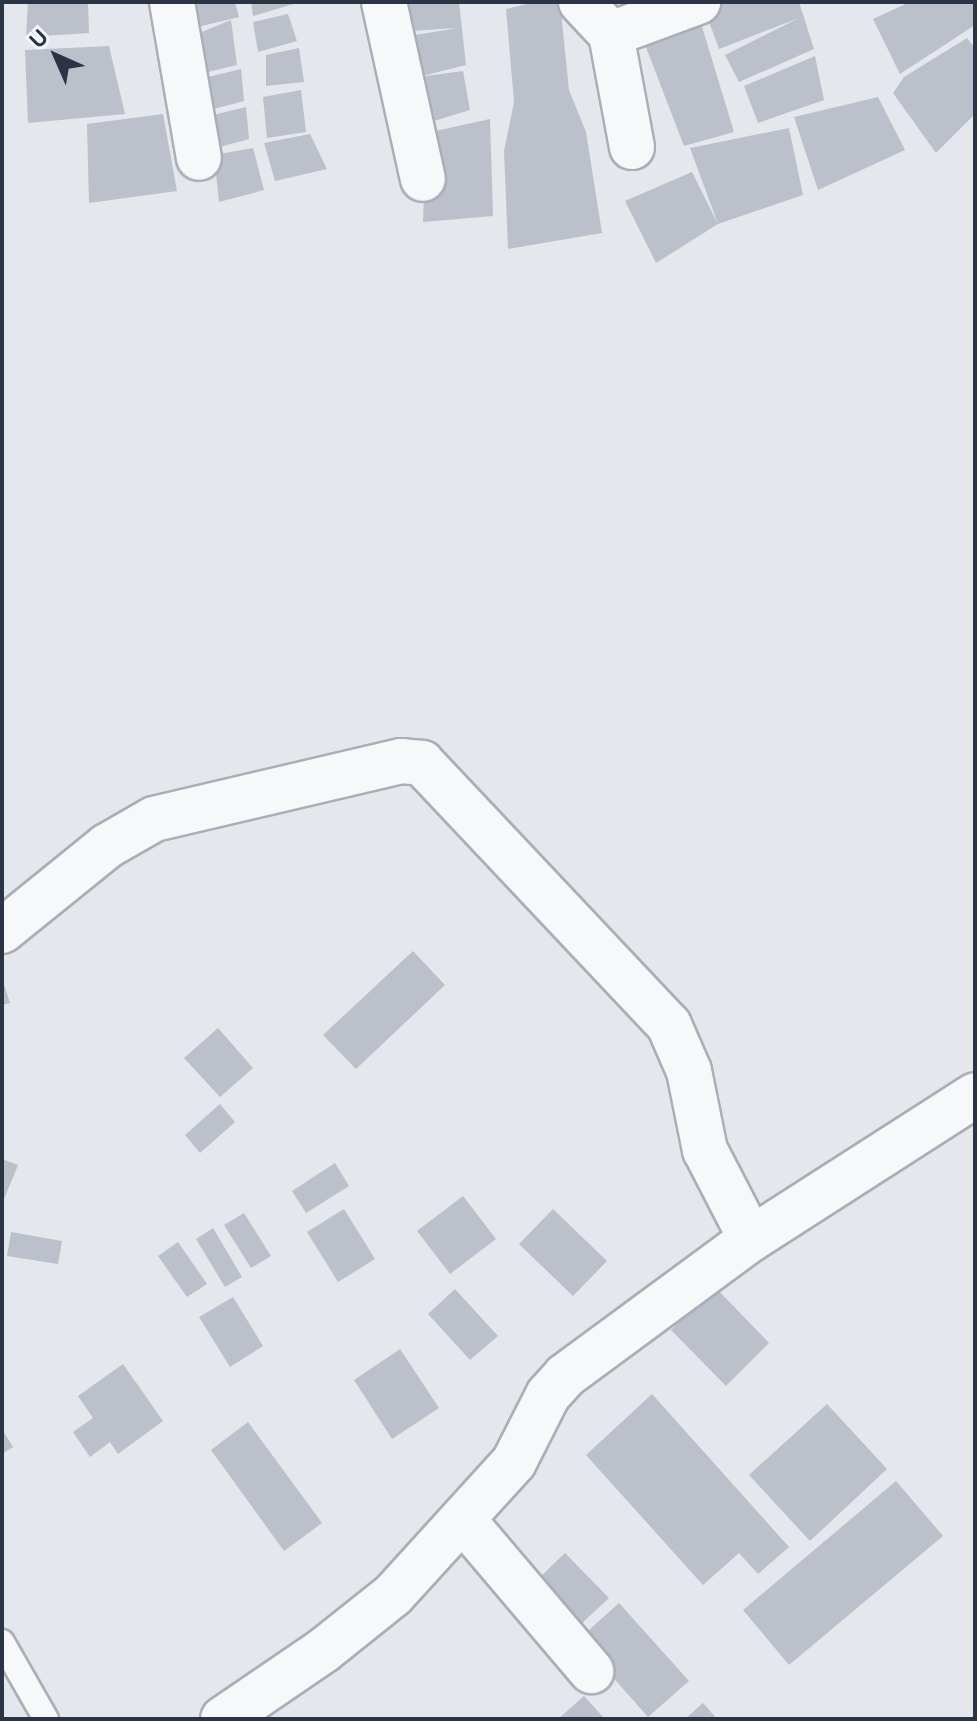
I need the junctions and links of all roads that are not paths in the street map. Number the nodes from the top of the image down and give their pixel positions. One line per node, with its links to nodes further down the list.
1 (172, 2): 7 (street)
2 (384, 2): 8 (street)
3 (581, 2): 5 (street)
4 (698, 2): 5 (street)
5 (611, 34): 6 (street)
6 (632, 147)
7 (199, 158)
8 (423, 179)
9 (2, 931): 11 (street)
10 (975, 1095): 11 (street)
11 (751, 1239): 12 (street)
12 (464, 1521): 14 (street); 16 (street)
13 (2, 1642): 15 (lane)
14 (591, 1671)
15 (46, 1719)
16 (223, 1719)

